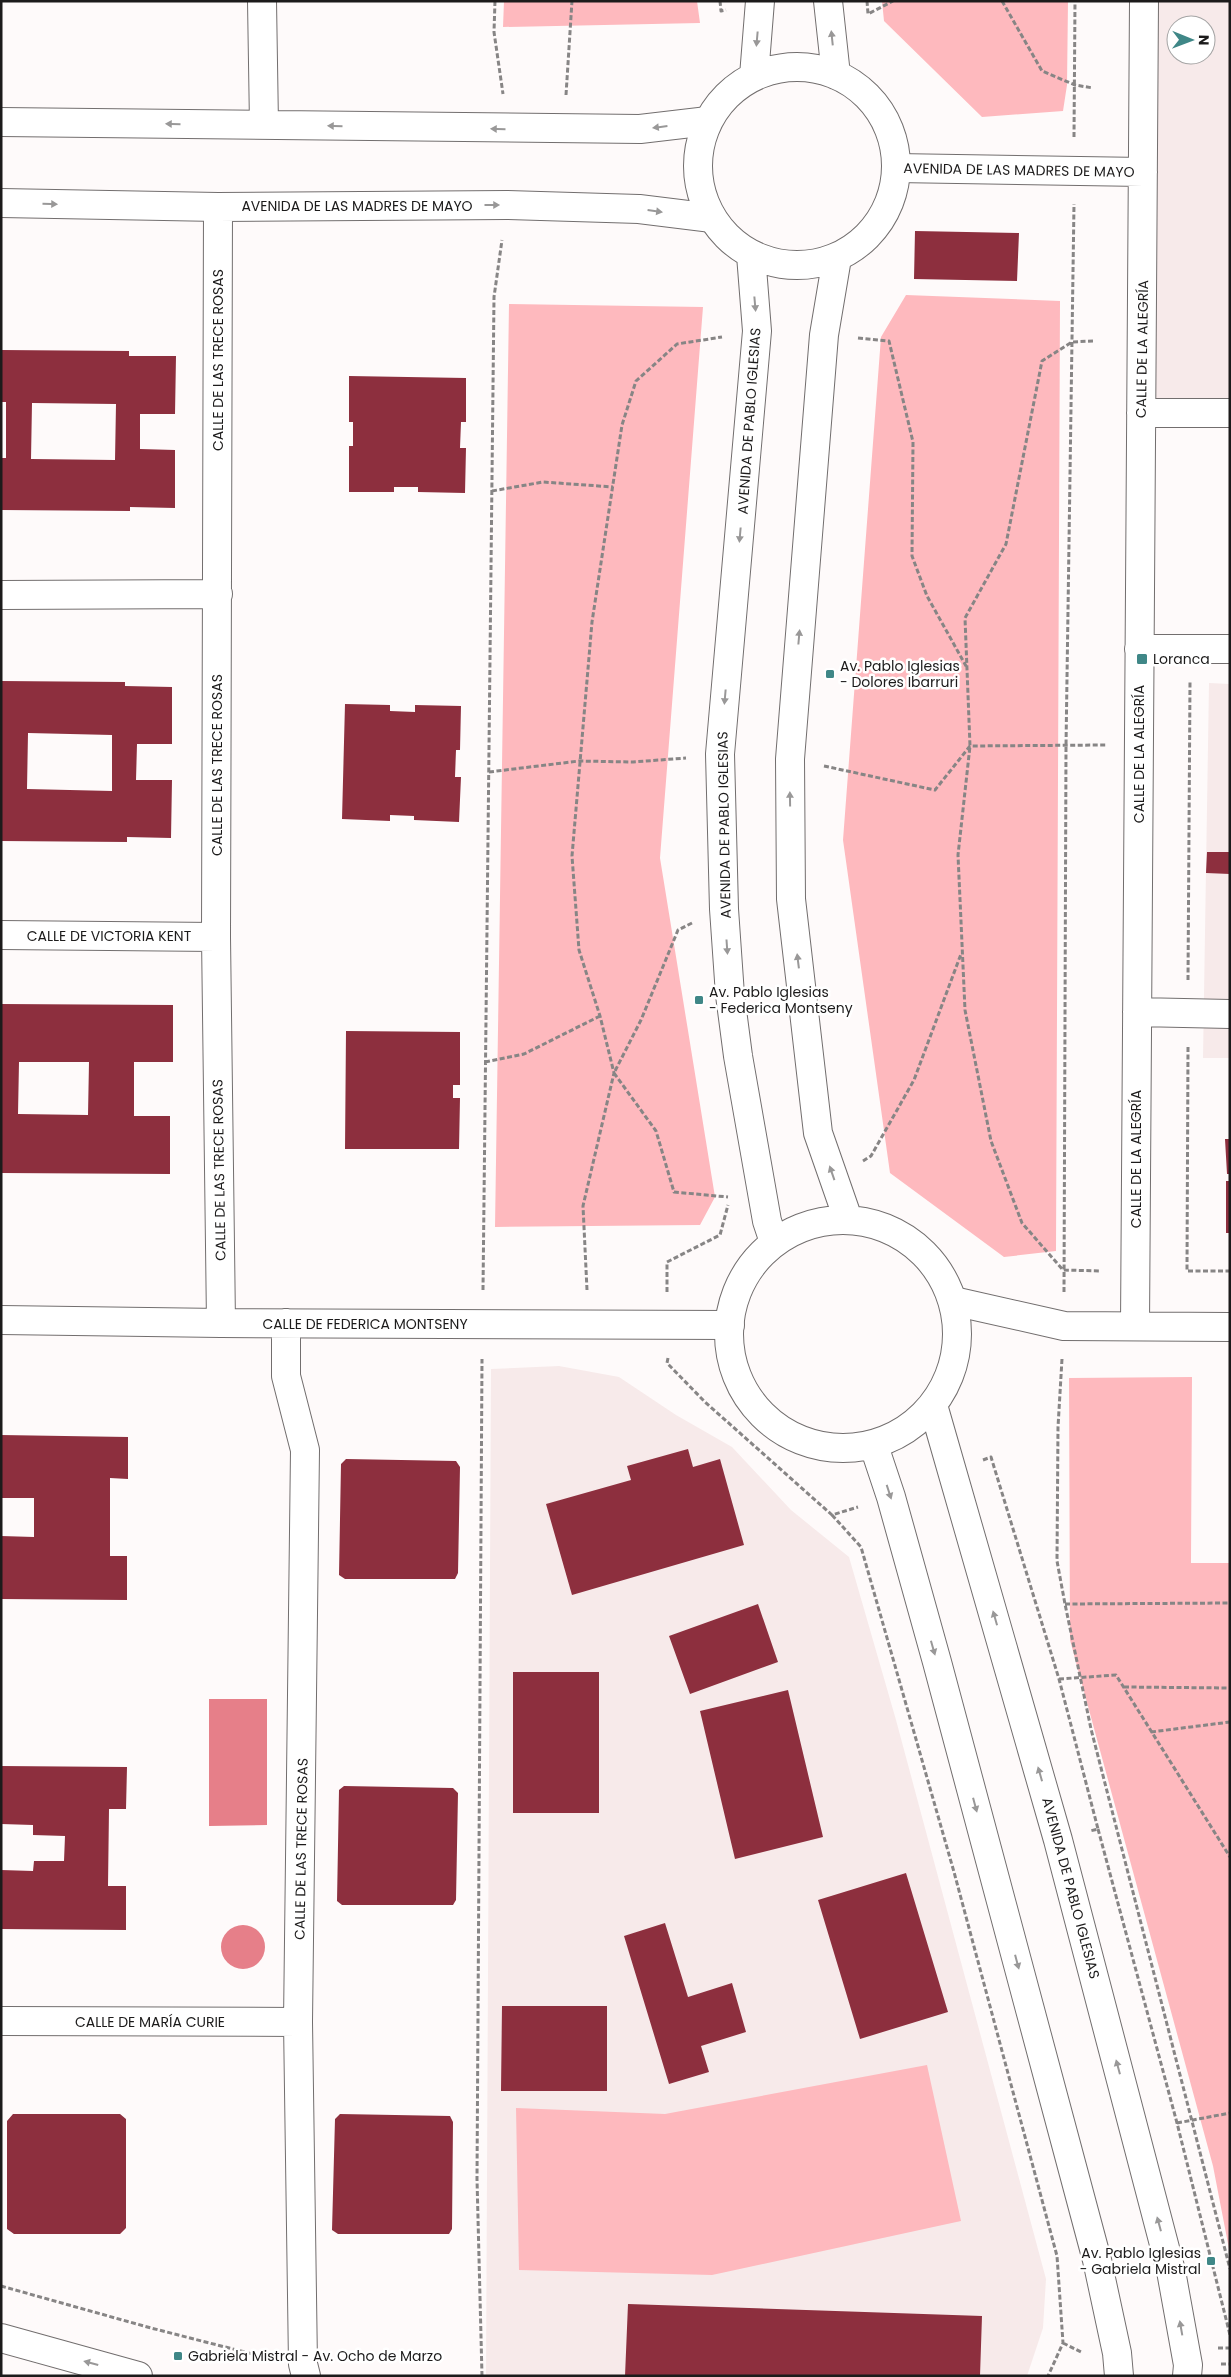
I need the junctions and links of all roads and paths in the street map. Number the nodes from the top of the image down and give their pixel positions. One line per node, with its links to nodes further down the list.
1 (262, 1): 17 (street)
2 (495, 1): 18 (path)
3 (572, 1): 19 (path)
4 (760, 1): 12 (street, one-way to 12)
5 (828, 1): 11 (street, one-way to 5)
6 (867, 1): 7 (path)
7 (893, 1)
8 (1002, 1): 13 (path)
9 (1075, 1): 13 (path)
10 (1144, 1): 22 (street, CALLE DE LA ALEGRÍA)
11 (836, 75): 12 (street); 20 (street)
12 (754, 76): 15 (street)
13 (1075, 85): 14 (path); 21 (path)
14 (1093, 88)
15 (708, 121): 19 (street, one-way to 19); 26 (street)
16 (1, 122): 17 (street, one-way to 16)
17 (264, 125): 18 (street, one-way to 17)
18 (509, 129): 19 (street)
19 (564, 129)
20 (896, 168): 21 (street, AVENIDA DE LAS MADRES DE MAYO); 28 (street)
21 (1074, 171): 22 (street, AVENIDA DE LAS MADRES DE MAYO); 32 (path)
22 (1143, 172): 33 (street, CALLE DE LA ALEGRÍA)
23 (1, 203): 25 (street, AVENIDA DE LAS MADRES DE MAYO, one-way to 25)
24 (507, 205): 25 (street, AVENIDA DE LAS MADRES DE MAYO, one-way to 24); 26 (street, AVENIDA DE LAS MADRES DE MAYO, one-way to 26); 36 (path)
25 (218, 207): 37 (street, CALLE DE LAS TRECE ROSAS)
26 (712, 218): 27 (street)
27 (751, 255): 28 (street); 29 (street, AVENIDA DE PABLO IGLESIAS, one-way to 29)
28 (837, 258): 30 (street)
29 (757, 331): 35 (path); 49 (street, AVENIDA DE PABLO IGLESIAS, one-way to 49)
30 (824, 335): 41 (path); 48 (street, one-way to 30)
31 (1093, 341): 32 (path)
32 (1072, 342): 41 (path); 50 (path)
33 (1141, 413): 34 (street); 39 (street, CALLE DE LA ALEGRÍA)
34 (1230, 413)
35 (613, 487): 36 (path); 46 (path)
36 (492, 490): 47 (path)
37 (218, 594): 38 (street); 43 (street, CALLE DE LAS TRECE ROSAS)
38 (1, 595)
39 (1139, 649): 40 (street); 44 (street, CALLE DE LA ALEGRÍA)
40 (1230, 649)
41 (966, 666): 50 (path)
42 (1, 936): 43 (street, CALLE DE VICTORIA KENT)
43 (216, 937): 54 (street, CALLE DE LAS TRECE ROSAS)
44 (1137, 1012): 45 (street); 51 (street, CALLE DE LA ALEGRÍA)
45 (1230, 1014)
46 (600, 1016): 47 (path); 56 (path)
47 (485, 1062): 57 (path)
48 (848, 1219): 49 (street); 52 (street)
49 (774, 1242): 58 (street)
50 (1063, 1270): 51 (path); 59 (path)
51 (1135, 1271): 60 (street, CALLE DE LA ALEGRÍA)
52 (954, 1301): 59 (street); 62 (street)
53 (1, 1320): 54 (street, CALLE DE FEDERICA MONTSENY)
54 (221, 1323): 55 (street, CALLE DE FEDERICA MONTSENY)
55 (286, 1323): 57 (street, CALLE DE FEDERICA MONTSENY); 76 (street, CALLE DE LAS TRECE ROSAS)
56 (588, 1323): 57 (street, CALLE DE FEDERICA MONTSENY); 58 (street, CALLE DE FEDERICA MONTSENY)
57 (483, 1324): 85 (path)
58 (730, 1325): 63 (street)
59 (1064, 1326): 60 (street); 66 (path)
60 (1135, 1326): 61 (street)
61 (1230, 1327)
62 (933, 1405): 63 (street); 88 (street, AVENIDA DE PABLO IGLESIAS, one-way to 62)
63 (874, 1446): 87 (street, one-way to 87)
64 (832, 1515): 86 (path)
65 (1230, 1603): 66 (path)
66 (1065, 1604): 67 (path)
67 (1080, 1677): 68 (path); 69 (path); 79 (path)
68 (1059, 1679)
69 (1123, 1687): 70 (path); 72 (path)
70 (1230, 1688)
71 (1230, 1722): 72 (path)
72 (1151, 1732): 74 (path)
73 (1098, 1829): 78 (path)
74 (1230, 1857)
75 (1, 2021): 76 (street, CALLE DE MARÍA CURIE)
76 (298, 2022): 83 (street, CALLE DE LAS TRECE ROSAS)
77 (1230, 2113): 78 (path)
78 (1177, 2123): 81 (path)
79 (1230, 2270)
80 (1, 2286): 83 (path)
81 (1230, 2335)
82 (1, 2338): 84 (street, one-way to 82)
83 (304, 2370)
84 (138, 2376)
85 (482, 2376)
86 (1048, 2376)
87 (1119, 2376)
88 (1187, 2376)

